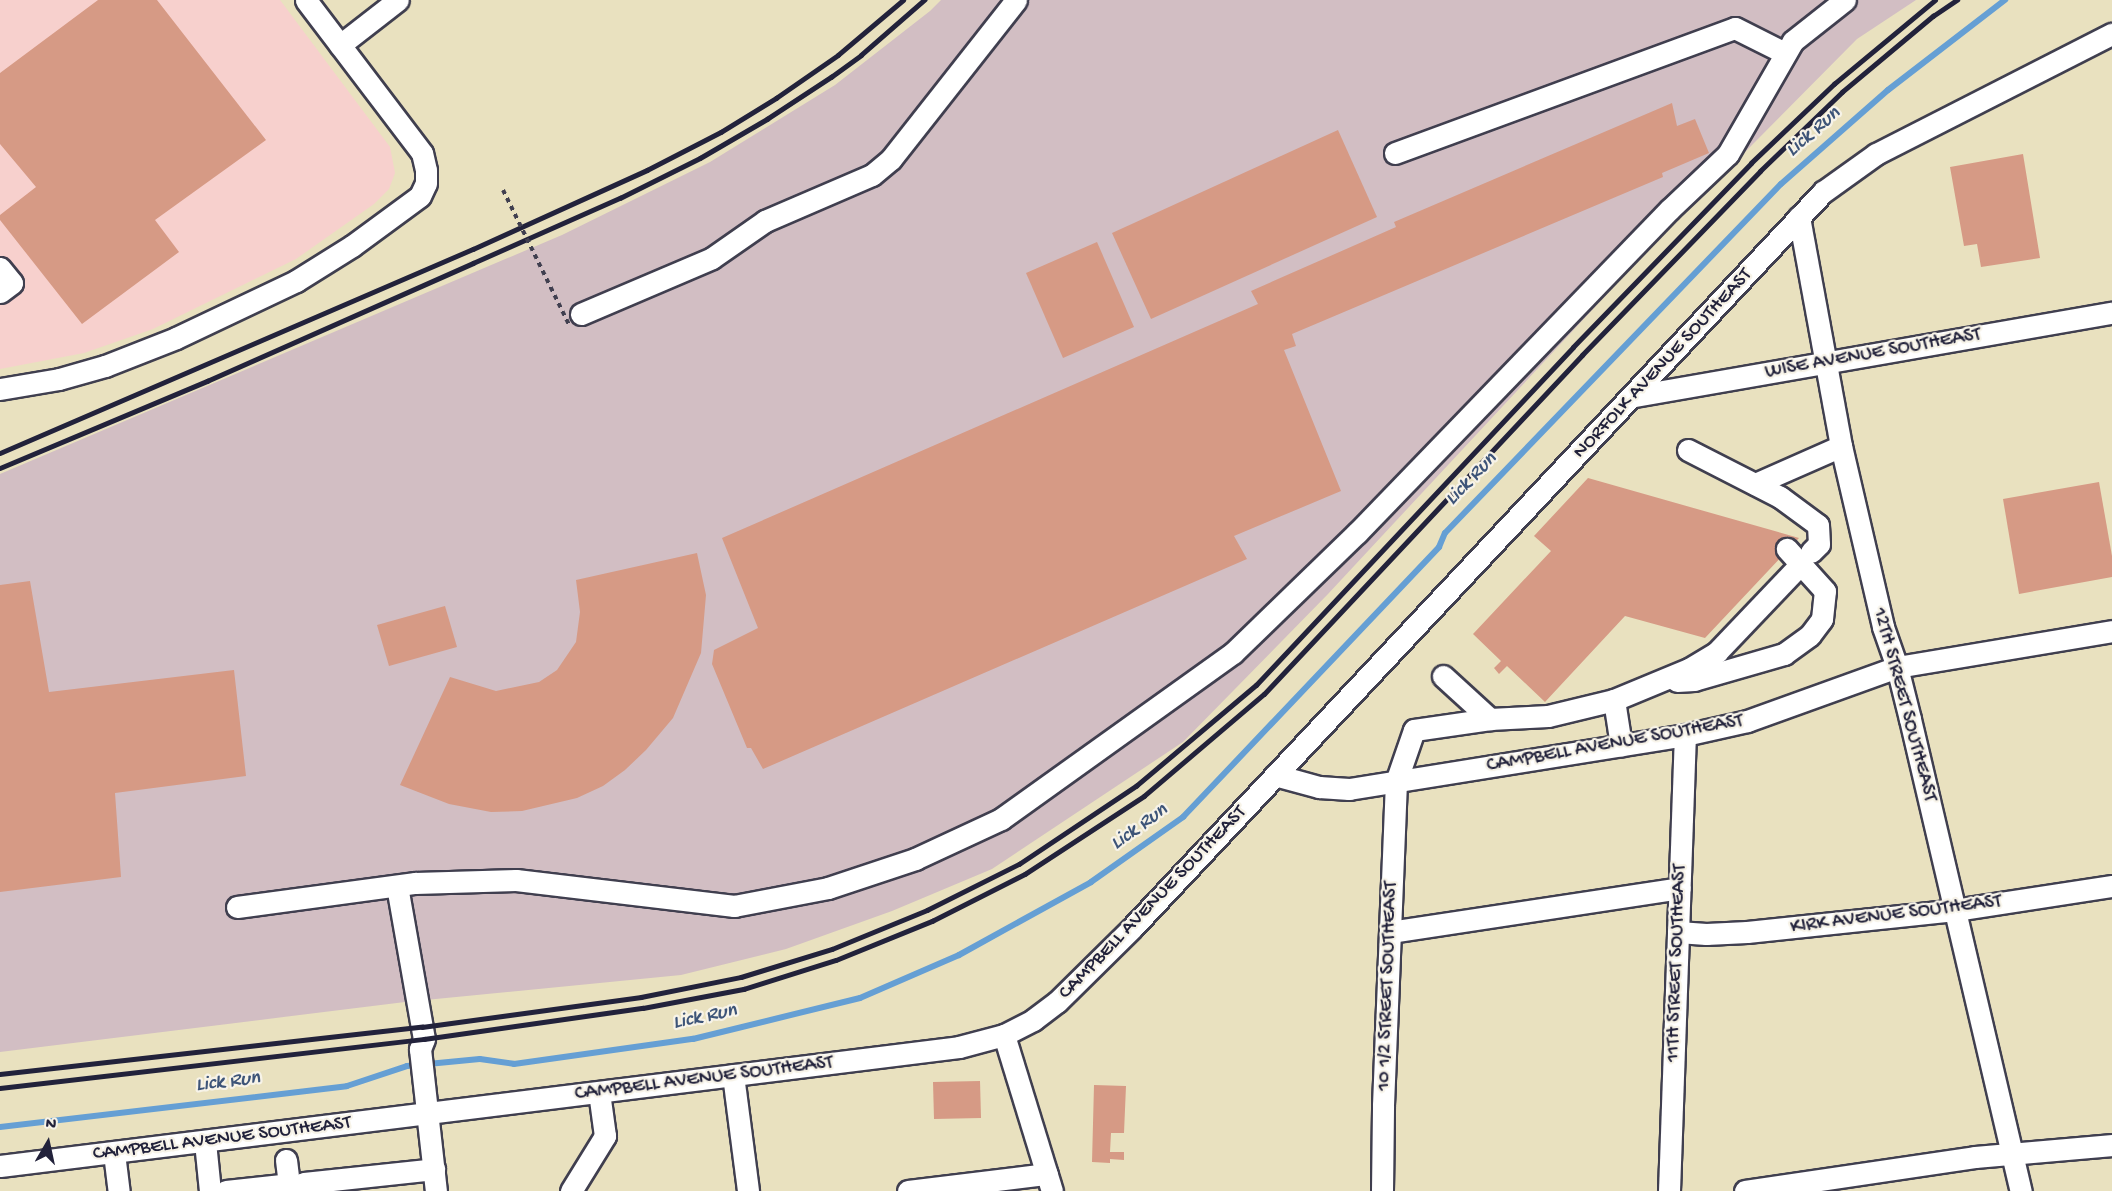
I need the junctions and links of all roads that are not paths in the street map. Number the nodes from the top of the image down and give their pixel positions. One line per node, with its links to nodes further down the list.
1 (306, 0): 6 (street)
2 (398, 0): 6 (street)
3 (1016, 0): 13 (street)
4 (1845, 0): 7 (street)
5 (2112, 34): 9 (street, NORFOLK AVENUE SOUTHEAST)
6 (340, 45): 15 (street)
7 (1785, 53): 8 (street); 33 (street)
8 (1395, 153)
9 (1799, 217): 14 (street, 12TH STREET SOUTHEAST); 16 (street, NORFOLK AVENUE SOUTHEAST)
10 (0, 268): 11 (street)
11 (0, 292)
12 (2112, 313): 14 (street, WISE AVENUE SOUTHEAST)
13 (575, 319)
14 (1826, 362): 16 (street, WISE AVENUE SOUTHEAST); 17 (street, 12TH STREET SOUTHEAST)
15 (0, 389)
16 (1634, 396): 31 (street, NORFOLK AVENUE SOUTHEAST)
17 (1841, 446): 19 (street); 24 (street, 12TH STREET SOUTHEAST)
18 (1688, 450): 19 (street)
19 (1755, 484): 21 (street)
20 (1787, 549): 26 (street)
21 (1811, 552)
22 (1795, 570): 26 (street)
23 (2112, 631): 24 (street, CAMPBELL AVENUE SOUTHEAST)
24 (1897, 666): 29 (street, CAMPBELL AVENUE SOUTHEAST); 37 (street, 12TH STREET SOUTHEAST)
25 (1443, 676): 28 (street)
26 (1659, 681): 27 (street)
27 (1614, 700): 28 (street); 30 (street)
28 (1490, 719): 32 (street, 10 1/2 STREET SOUTHEAST)
29 (1685, 735): 30 (street, CAMPBELL AVENUE SOUTHEAST); 35 (street, 11TH STREET SOUTHEAST)
30 (1621, 745): 32 (street, CAMPBELL AVENUE SOUTHEAST)
31 (1275, 775): 32 (street, CAMPBELL AVENUE SOUTHEAST); 40 (street, CAMPBELL AVENUE SOUTHEAST)
32 (1396, 782): 38 (street, 10 1/2 STREET SOUTHEAST)
33 (397, 886): 36 (street); 43 (street)
34 (2112, 886): 37 (street, KIRK AVENUE SOUTHEAST)
35 (1680, 888): 38 (street); 39 (street, 11TH STREET SOUTHEAST)
36 (237, 907)
37 (1954, 910): 39 (street, KIRK AVENUE SOUTHEAST); 47 (street, 12TH STREET SOUTHEAST)
38 (1390, 932): 60 (street, 10 1/2 STREET SOUTHEAST)
39 (1678, 932): 61 (street, 11TH STREET SOUTHEAST)
40 (1004, 1035): 41 (street, CAMPBELL AVENUE SOUTHEAST); 51 (street)
41 (733, 1075): 42 (street, CAMPBELL AVENUE SOUTHEAST); 58 (street)
42 (599, 1092): 43 (street, CAMPBELL AVENUE SOUTHEAST); 57 (street)
43 (427, 1113): 44 (street, CAMPBELL AVENUE SOUTHEAST); 50 (street)
44 (205, 1142): 46 (street, CAMPBELL AVENUE SOUTHEAST); 54 (street)
45 (2112, 1145): 47 (street)
46 (114, 1153): 49 (street, CAMPBELL AVENUE SOUTHEAST); 53 (street)
47 (2012, 1153): 62 (street); 63 (street, 12TH STREET SOUTHEAST)
48 (286, 1160): 52 (street)
49 (0, 1166)
50 (434, 1169): 52 (street); 56 (street)
51 (1050, 1183): 59 (street)
52 (295, 1189): 55 (street)
53 (119, 1191)
54 (210, 1191)
55 (226, 1191)
56 (436, 1191)
57 (571, 1191)
58 (748, 1191)
59 (908, 1191)
60 (1383, 1191)
61 (1669, 1191)
62 (1745, 1191)
63 (2021, 1191)

